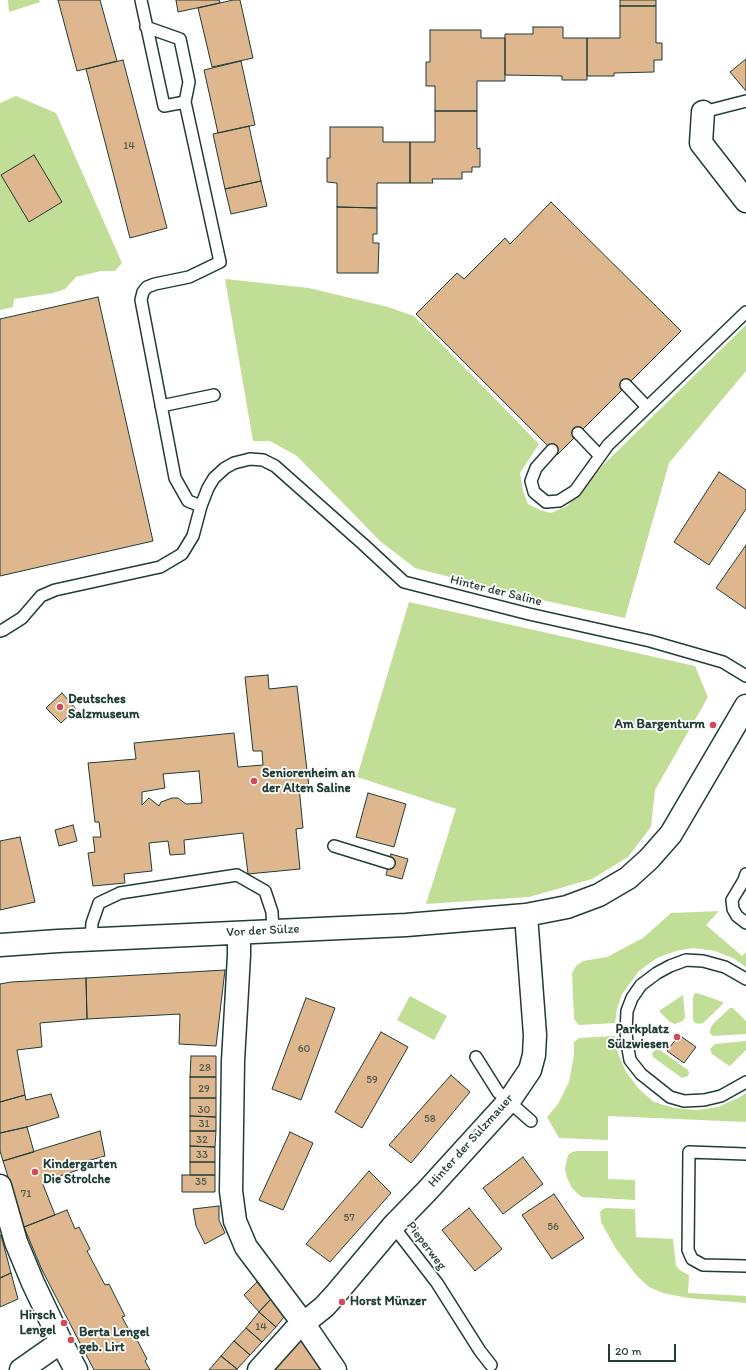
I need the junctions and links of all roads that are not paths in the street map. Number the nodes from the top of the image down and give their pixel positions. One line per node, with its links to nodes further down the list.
1 (141, 0): 2 (lane)
2 (146, 26): 4 (lane); 4 (lane)
3 (746, 101): 5 (lane)
4 (185, 102): 10 (lane)
5 (703, 112): 6 (street)
6 (746, 201)
7 (746, 312): 11 (lane)
8 (626, 385): 11 (lane)
9 (214, 395): 10 (lane)
10 (161, 406): 15 (lane)
11 (647, 407): 14 (lane)
12 (578, 433): 14 (lane)
13 (552, 450): 14 (lane)
14 (600, 456)
15 (201, 506): 16 (lane); 17 (lane, Hinter der Saline)
16 (0, 631)
17 (746, 676)
18 (746, 706): 22 (street)
19 (334, 846): 20 (lane)
20 (389, 863)
21 (746, 874): 23 (lane)
22 (526, 915): 24 (street, Vor der Sülze); 31 (street, Hinter der Sülzmauer)
23 (746, 923)
24 (273, 931): 25 (street, Vor der Sülze); 26 (lane)
25 (239, 932): 26 (street, Vor der Sülze); 37 (street)
26 (91, 939): 27 (street, Vor der Sülze)
27 (0, 945)
28 (746, 980): 30 (lane)
29 (476, 1057): 31 (lane)
30 (746, 1082)
31 (509, 1101): 32 (lane); 35 (street, Hinter der Sülzmauer)
32 (531, 1121)
33 (746, 1154): 36 (lane)
34 (0, 1186): 38 (street)
35 (393, 1226): 37 (street, Hinter der Sülzmauer); 39 (lane, Pieperweg)
36 (746, 1266)
37 (303, 1323): 42 (street, Hinter der Sülzmauer); 43 (street)
38 (60, 1342): 40 (street); 41 (street)
39 (491, 1365)
40 (22, 1370)
41 (76, 1370)
42 (260, 1370)
43 (335, 1370)

